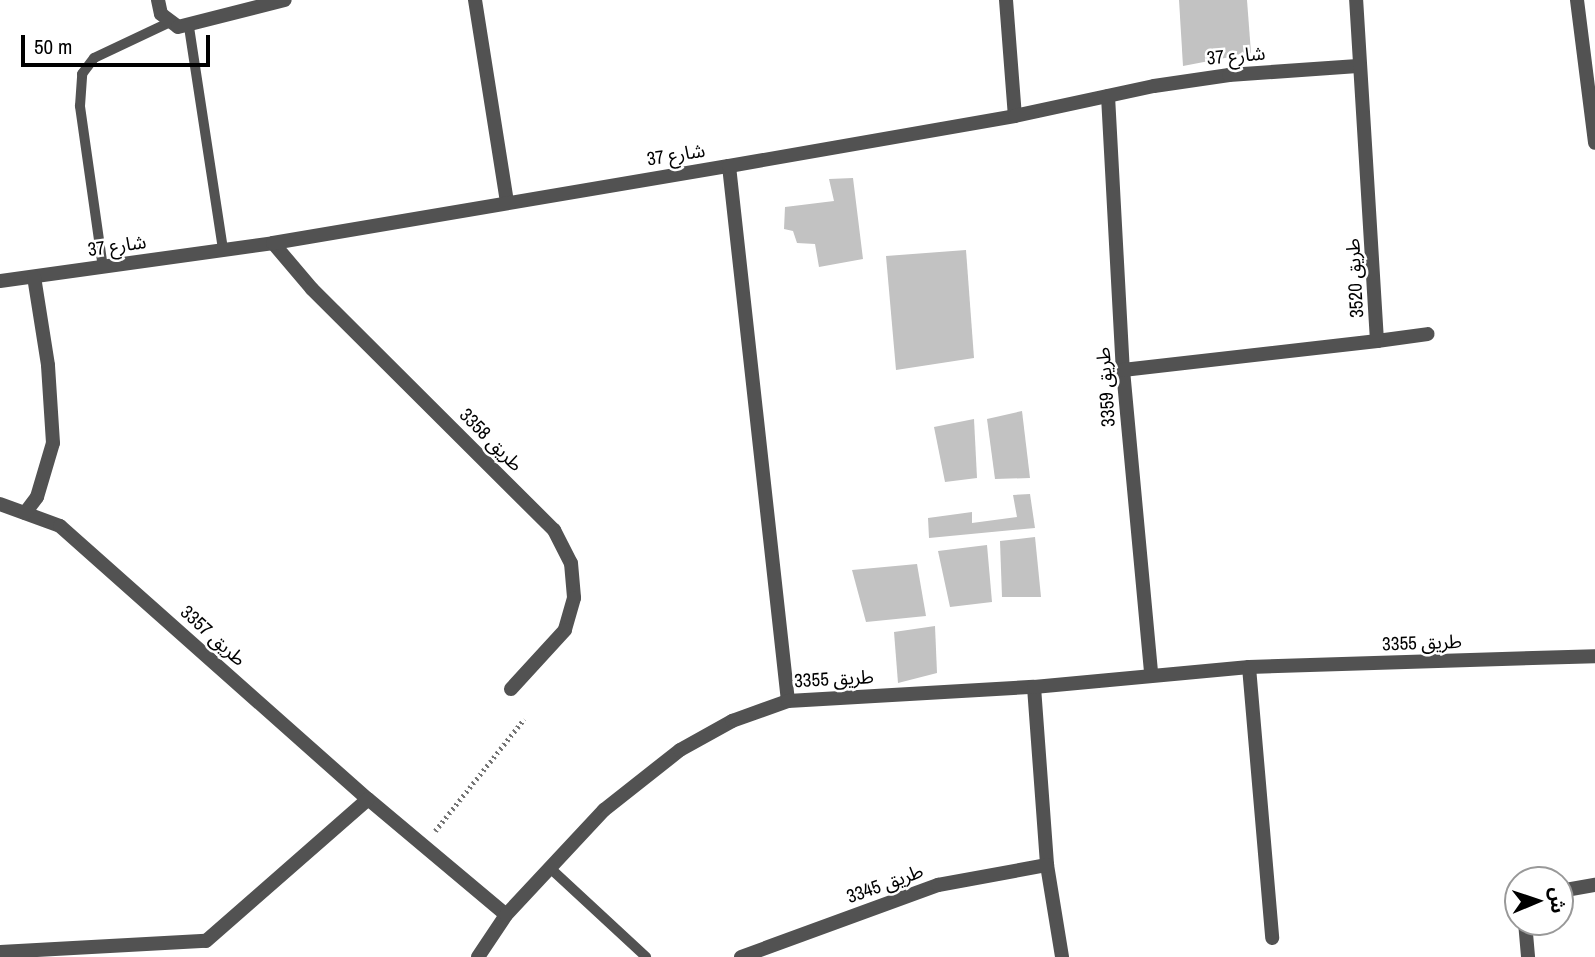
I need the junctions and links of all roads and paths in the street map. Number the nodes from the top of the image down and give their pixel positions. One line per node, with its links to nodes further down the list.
1 (158, 0): 7 (street)
2 (285, 0): 8 (street)
3 (475, 0): 14 (street)
4 (1006, 0): 11 (street)
5 (1356, 0): 9 (street, طريق 3520)
6 (1577, 0): 12 (street)
7 (168, 23): 8 (street); 17 (lane)
8 (189, 27): 16 (lane)
9 (1358, 66): 10 (street, شارع 37); 21 (street, طريق 3520)
10 (1108, 96): 11 (street, شارع 37); 22 (street, طريق 3359)
11 (1015, 116): 13 (street, شارع 37)
12 (1595, 143)
13 (729, 166): 14 (street, شارع 37); 30 (street)
14 (507, 202): 15 (street, شارع 37)
15 (273, 243): 16 (street, شارع 37); 29 (street, طريق 3358)
16 (223, 250): 17 (street, شارع 37)
17 (103, 268): 18 (street, شارع 37)
18 (34, 277): 19 (street, شارع 37); 24 (street)
19 (0, 281)
20 (1428, 334): 21 (street)
21 (1377, 341): 22 (street, طريق 3520)
22 (1123, 370): 27 (street, طريق 3359)
23 (0, 504): 24 (street, طريق 3357)
24 (25, 513): 32 (street, طريق 3357)
25 (1595, 656): 26 (street, طريق 3355)
26 (1249, 667): 27 (street, طريق 3355); 40 (street)
27 (1151, 674): 28 (street, طريق 3355)
28 (1034, 687): 30 (street, طريق 3355); 34 (street)
29 (510, 689)
30 (788, 701): 35 (street, طريق 3355)
31 (524, 719): 33 (path)
32 (368, 799): 33 (street, طريق 3357); 41 (street)
33 (424, 845): 38 (street, طريق 3357)
34 (1047, 865): 46 (street, طريق 3345); 47 (street)
35 (550, 868): 38 (street, طريق 3355); 45 (lane)
36 (1595, 884): 37 (street)
37 (1574, 888)
38 (506, 915): 44 (street, طريق 3355)
39 (1526, 936): 48 (street)
40 (1272, 938)
41 (206, 941): 42 (street); 43 (street)
42 (0, 952)
43 (208, 957)
44 (478, 957)
45 (646, 957)
46 (741, 957)
47 (1062, 957)
48 (1528, 957)

